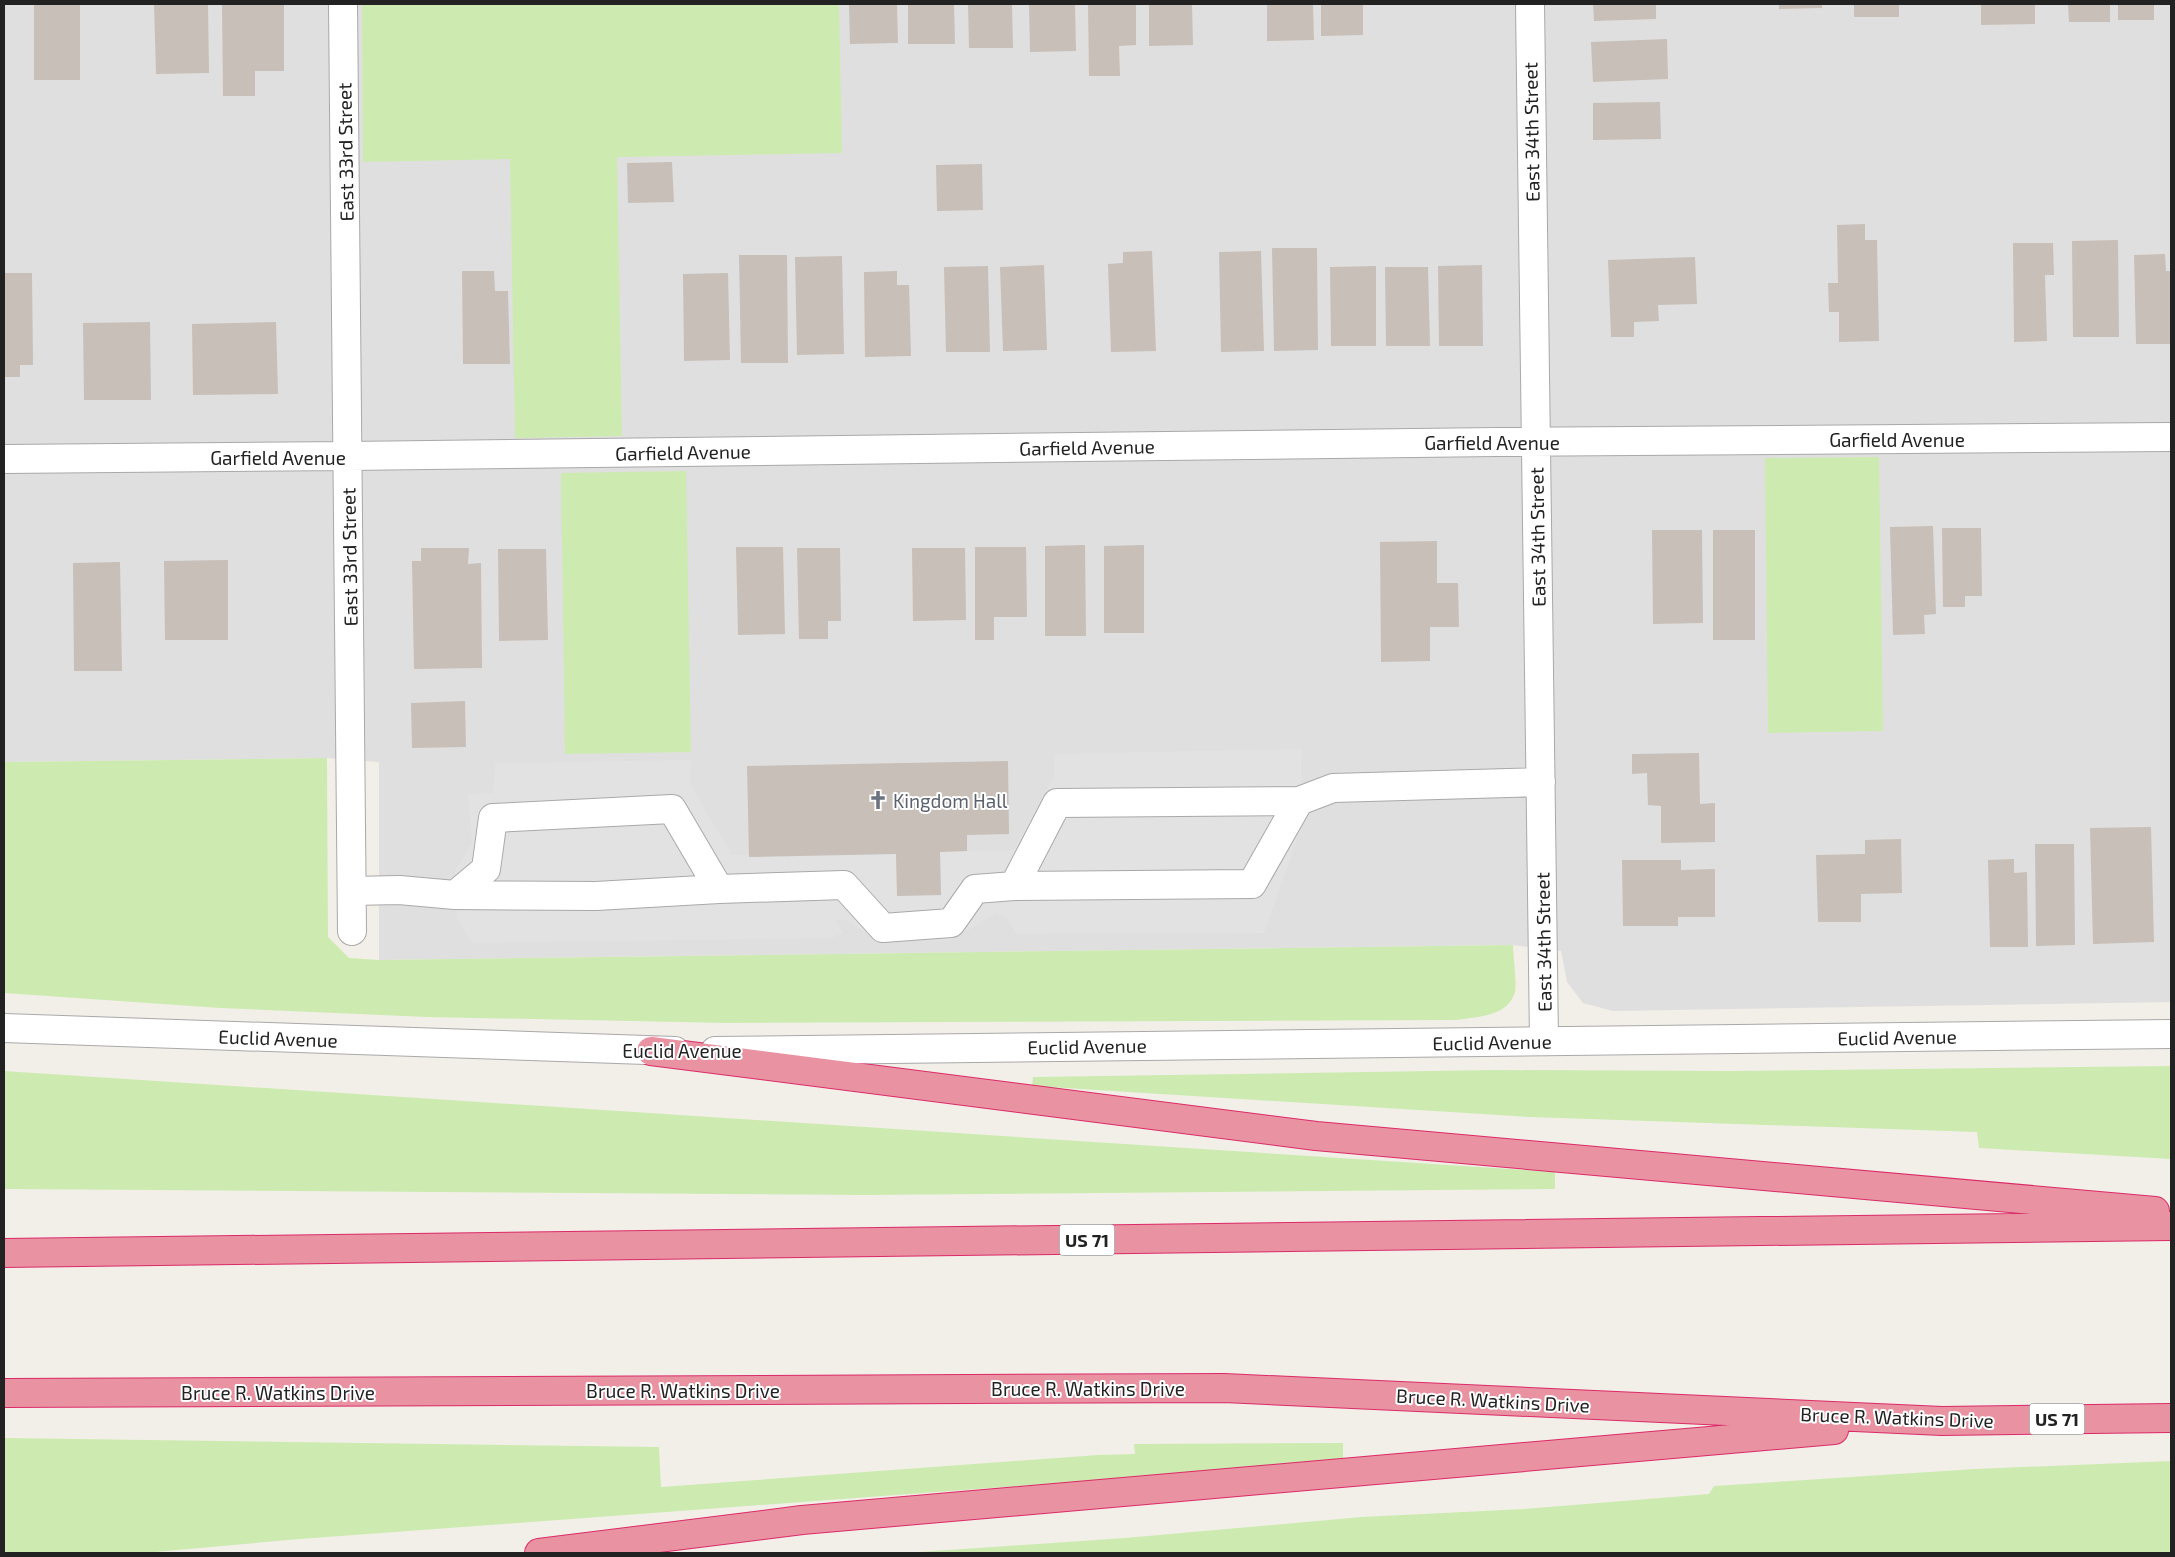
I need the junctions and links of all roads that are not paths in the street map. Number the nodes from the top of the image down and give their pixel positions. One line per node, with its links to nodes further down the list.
1 (343, 4): 5 (street, East 33rd Street)
2 (1530, 4): 4 (street, East 34th Street)
3 (2171, 437): 4 (street, Garfield Avenue)
4 (1535, 442): 5 (street, Garfield Avenue); 7 (street, East 34th Street)
5 (348, 456): 6 (street, Garfield Avenue); 11 (street, East 33rd Street)
6 (4, 458)
7 (1541, 782): 8 (street); 16 (street, East 34th Street)
8 (1299, 801): 9 (street); 9 (street)
9 (1014, 886): 10 (street)
10 (719, 889): 12 (street); 12 (street)
11 (352, 891): 12 (street); 13 (street, East 33rd Street)
12 (455, 895)
13 (352, 931)
14 (4, 1028): 17 (street, Euclid Avenue)
15 (2171, 1034): 16 (street, Euclid Avenue)
16 (1544, 1041): 17 (street, Euclid Avenue)
17 (651, 1052): 18 (highway)
18 (2171, 1212)
19 (2171, 1226): 20 (highway, US 71)
20 (4, 1253)
21 (4, 1393): 23 (highway, Bruce R. Watkins Drive / US 71)
22 (2171, 1418): 23 (highway, Bruce R. Watkins Drive / US 71)
23 (1942, 1421): 24 (highway)
24 (539, 1553)

